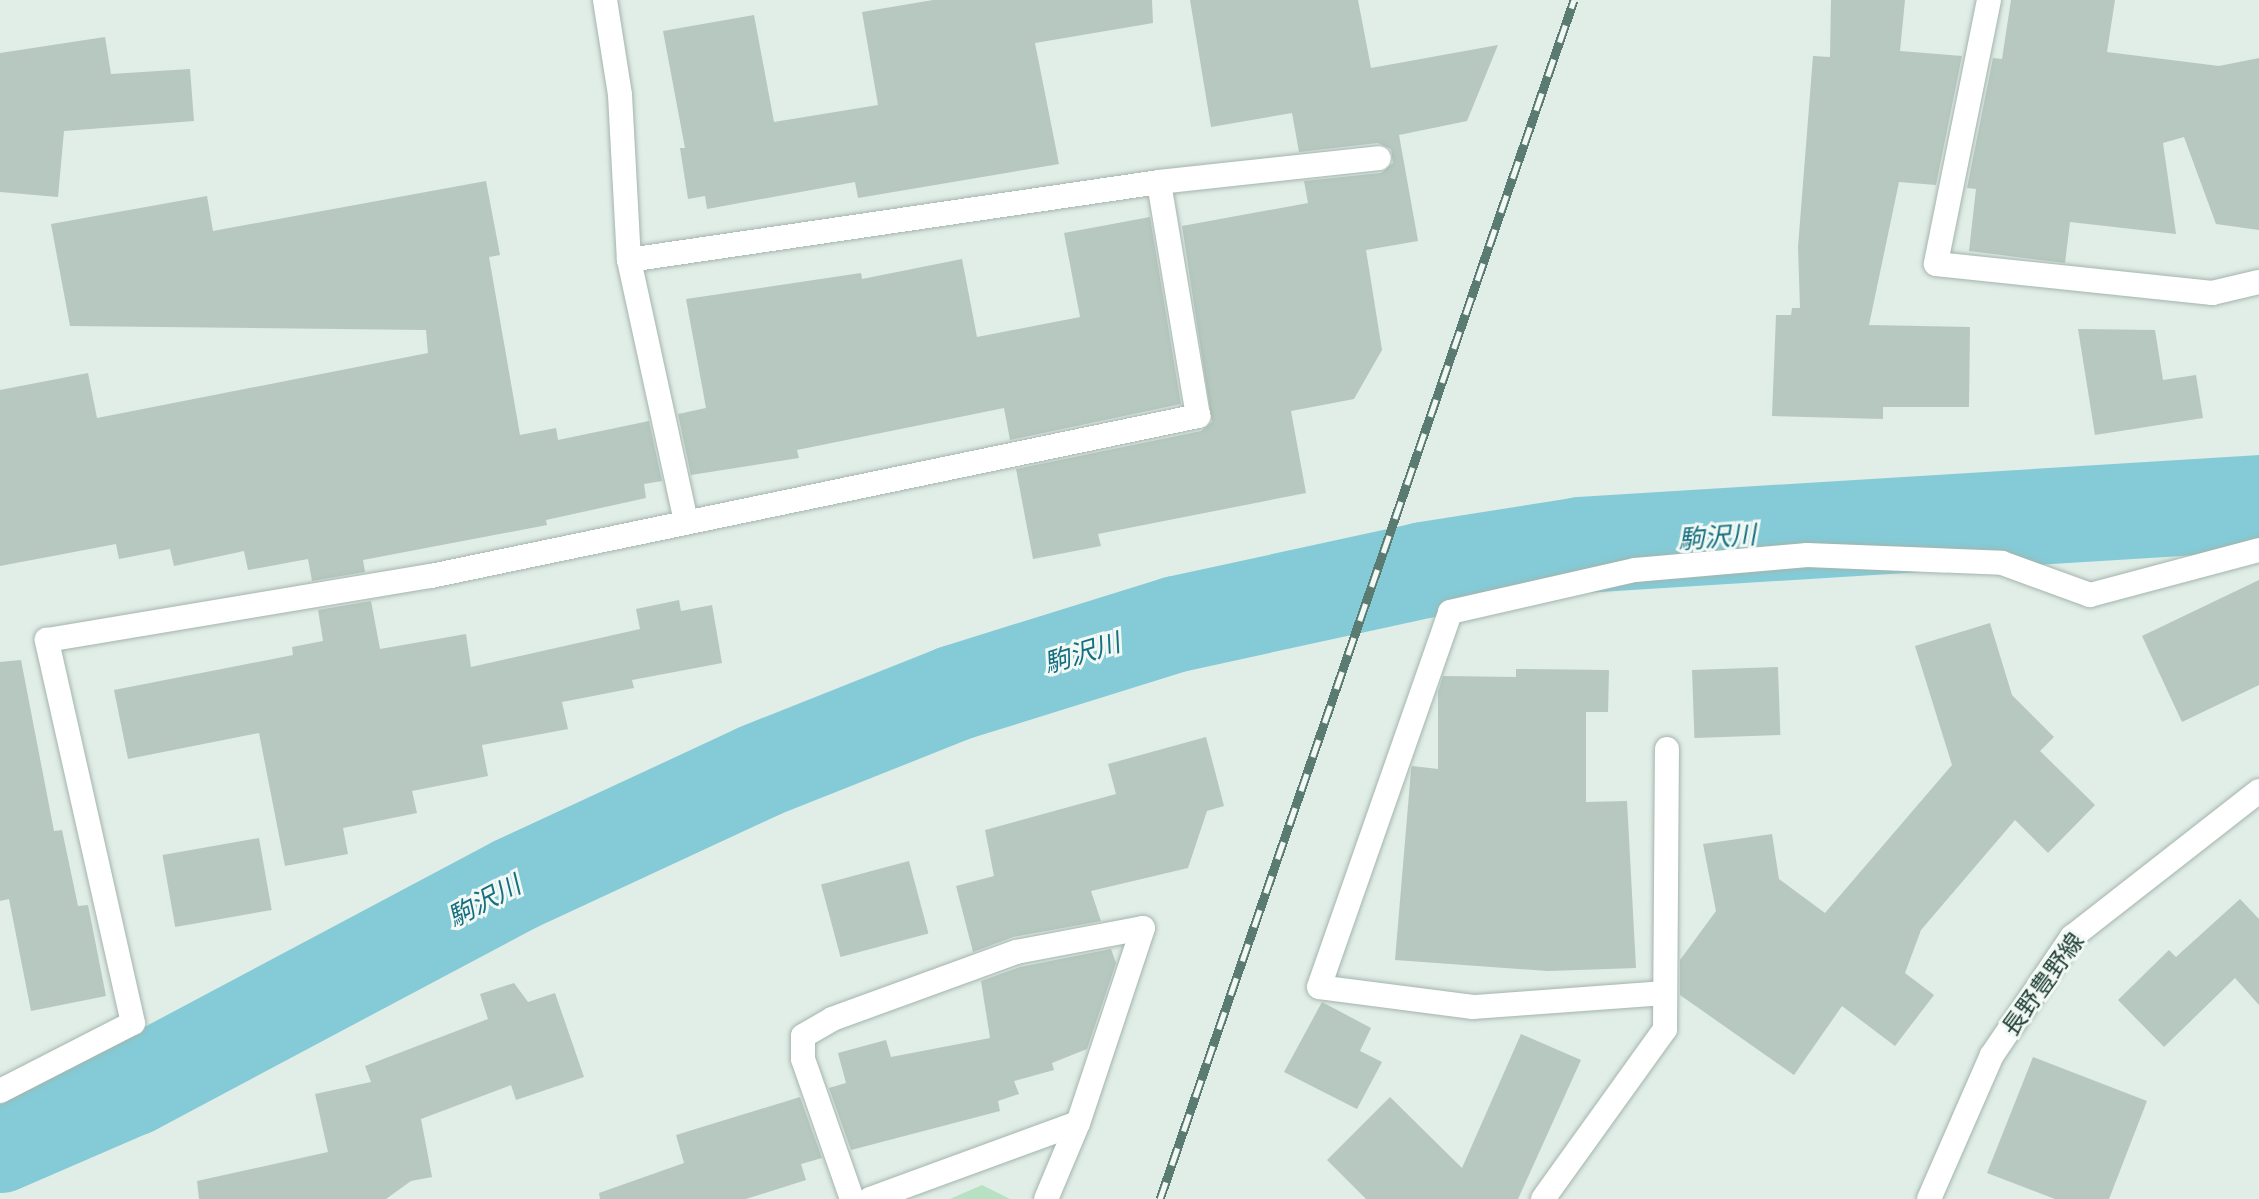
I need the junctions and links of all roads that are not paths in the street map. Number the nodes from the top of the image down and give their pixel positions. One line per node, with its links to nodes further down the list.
1 (605, 0): 5 (street)
2 (1989, 0): 6 (street)
3 (1379, 158): 4 (street)
4 (1159, 182): 5 (street); 7 (street)
5 (629, 260): 7 (street)
6 (2259, 282)
7 (686, 521): 12 (street)
8 (2259, 550): 11 (street)
9 (1667, 749): 11 (street)
10 (2259, 791): 18 (street, 長野豊野線)
11 (1665, 993): 17 (street)
12 (0, 1091)
13 (1078, 1123): 14 (street); 15 (street); 16 (street)
14 (852, 1199)
15 (870, 1199)
16 (1046, 1199)
17 (1543, 1199)
18 (1929, 1199)

